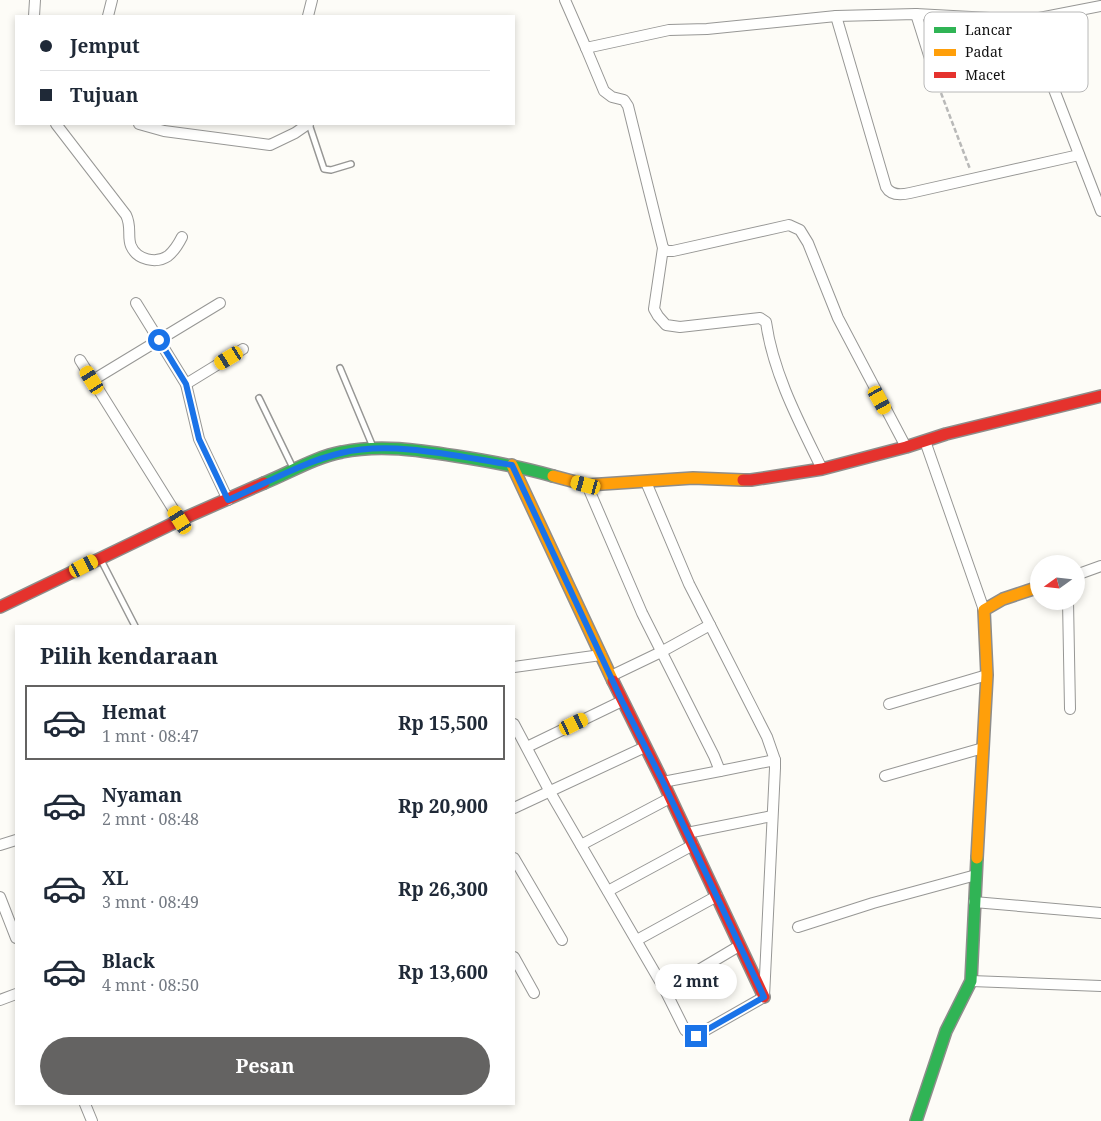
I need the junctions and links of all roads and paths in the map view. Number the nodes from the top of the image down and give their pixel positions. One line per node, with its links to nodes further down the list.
1 (35, 0): 9 (street)
2 (112, 0): 10 (street)
3 (312, 0): 11 (street)
4 (565, 0): 14 (street)
5 (1101, 6): 6 (street)
6 (1071, 12)
7 (916, 14): 8 (street); 12 (street); 13 (street)
8 (924, 14)
9 (34, 15)
10 (108, 15)
11 (308, 15)
12 (836, 16): 14 (street); 23 (street)
13 (924, 39)
14 (586, 48): 26 (street)
15 (941, 92): 23 (path)
16 (1055, 92): 21 (street)
17 (57, 125): 25 (street)
18 (142, 125): 19 (street)
19 (307, 125)
20 (308, 125): 22 (lane)
21 (1079, 155): 23 (street); 24 (street)
22 (351, 164)
23 (973, 179)
24 (1101, 211)
25 (182, 236)
26 (663, 248): 38 (street); 41 (street)
27 (136, 303): 29 (street)
28 (220, 303): 29 (street)
29 (159, 340): 33 (street); 34 (street)
30 (243, 349): 34 (street)
31 (80, 360): 33 (street)
32 (340, 368): 39 (lane)
33 (92, 380): 46 (street)
34 (186, 384): 45 (street)
35 (1101, 396): 37 (street)
36 (259, 398): 42 (lane)
37 (925, 441): 38 (street); 52 (street)
38 (906, 447): 41 (street)
39 (374, 448): 40 (street); 42 (street)
40 (512, 465): 44 (street); 57 (street)
41 (822, 468): 43 (street)
42 (294, 470): 45 (street)
43 (646, 482): 44 (street); 55 (street)
44 (586, 485): 56 (street)
45 (228, 500): 46 (street)
46 (180, 520): 47 (street)
47 (100, 558): 51 (street); 54 (lane)
48 (1101, 566): 49 (street)
49 (1085, 572)
50 (1030, 590): 52 (street)
51 (0, 607)
52 (984, 610): 59 (street)
53 (1068, 610): 63 (street)
54 (134, 625)
55 (710, 625): 56 (street); 68 (street)
56 (661, 652): 60 (street); 69 (street)
57 (601, 655): 58 (street); 60 (street)
58 (515, 667)
59 (988, 675): 62 (street); 67 (street)
60 (611, 676): 61 (street)
61 (622, 701): 65 (street); 66 (street)
62 (889, 704)
63 (1070, 709)
64 (515, 726): 65 (street)
65 (527, 747): 72 (street)
66 (645, 748): 71 (street); 72 (street)
67 (983, 748): 70 (street); 82 (street)
68 (775, 760): 69 (street); 75 (street)
69 (720, 772): 71 (street)
70 (885, 776)
71 (663, 782): 73 (street)
72 (550, 792): 74 (street); 79 (street)
73 (670, 798): 76 (street); 79 (street)
74 (515, 808)
75 (772, 816): 76 (street); 99 (street)
76 (687, 833): 80 (street)
77 (15, 840): 78 (street)
78 (0, 845)
79 (581, 845): 83 (street)
80 (693, 845): 83 (street); 84 (street)
81 (515, 860): 90 (street)
82 (976, 875): 86 (street); 88 (street)
83 (608, 892): 91 (street)
84 (717, 896): 91 (street); 92 (street)
85 (0, 897): 89 (street)
86 (974, 902): 87 (street); 94 (street)
87 (1101, 912)
88 (798, 926)
89 (15, 935)
90 (562, 940)
91 (637, 940): 96 (street)
92 (739, 946): 96 (street); 99 (street)
93 (515, 959): 97 (street)
94 (971, 981): 95 (street); 103 (street)
95 (1101, 986)
96 (665, 990): 99 (street)
97 (534, 993)
98 (15, 994): 100 (street)
99 (764, 997)
100 (0, 1000)
101 (85, 1105): 102 (street)
102 (92, 1121)
103 (916, 1121)

